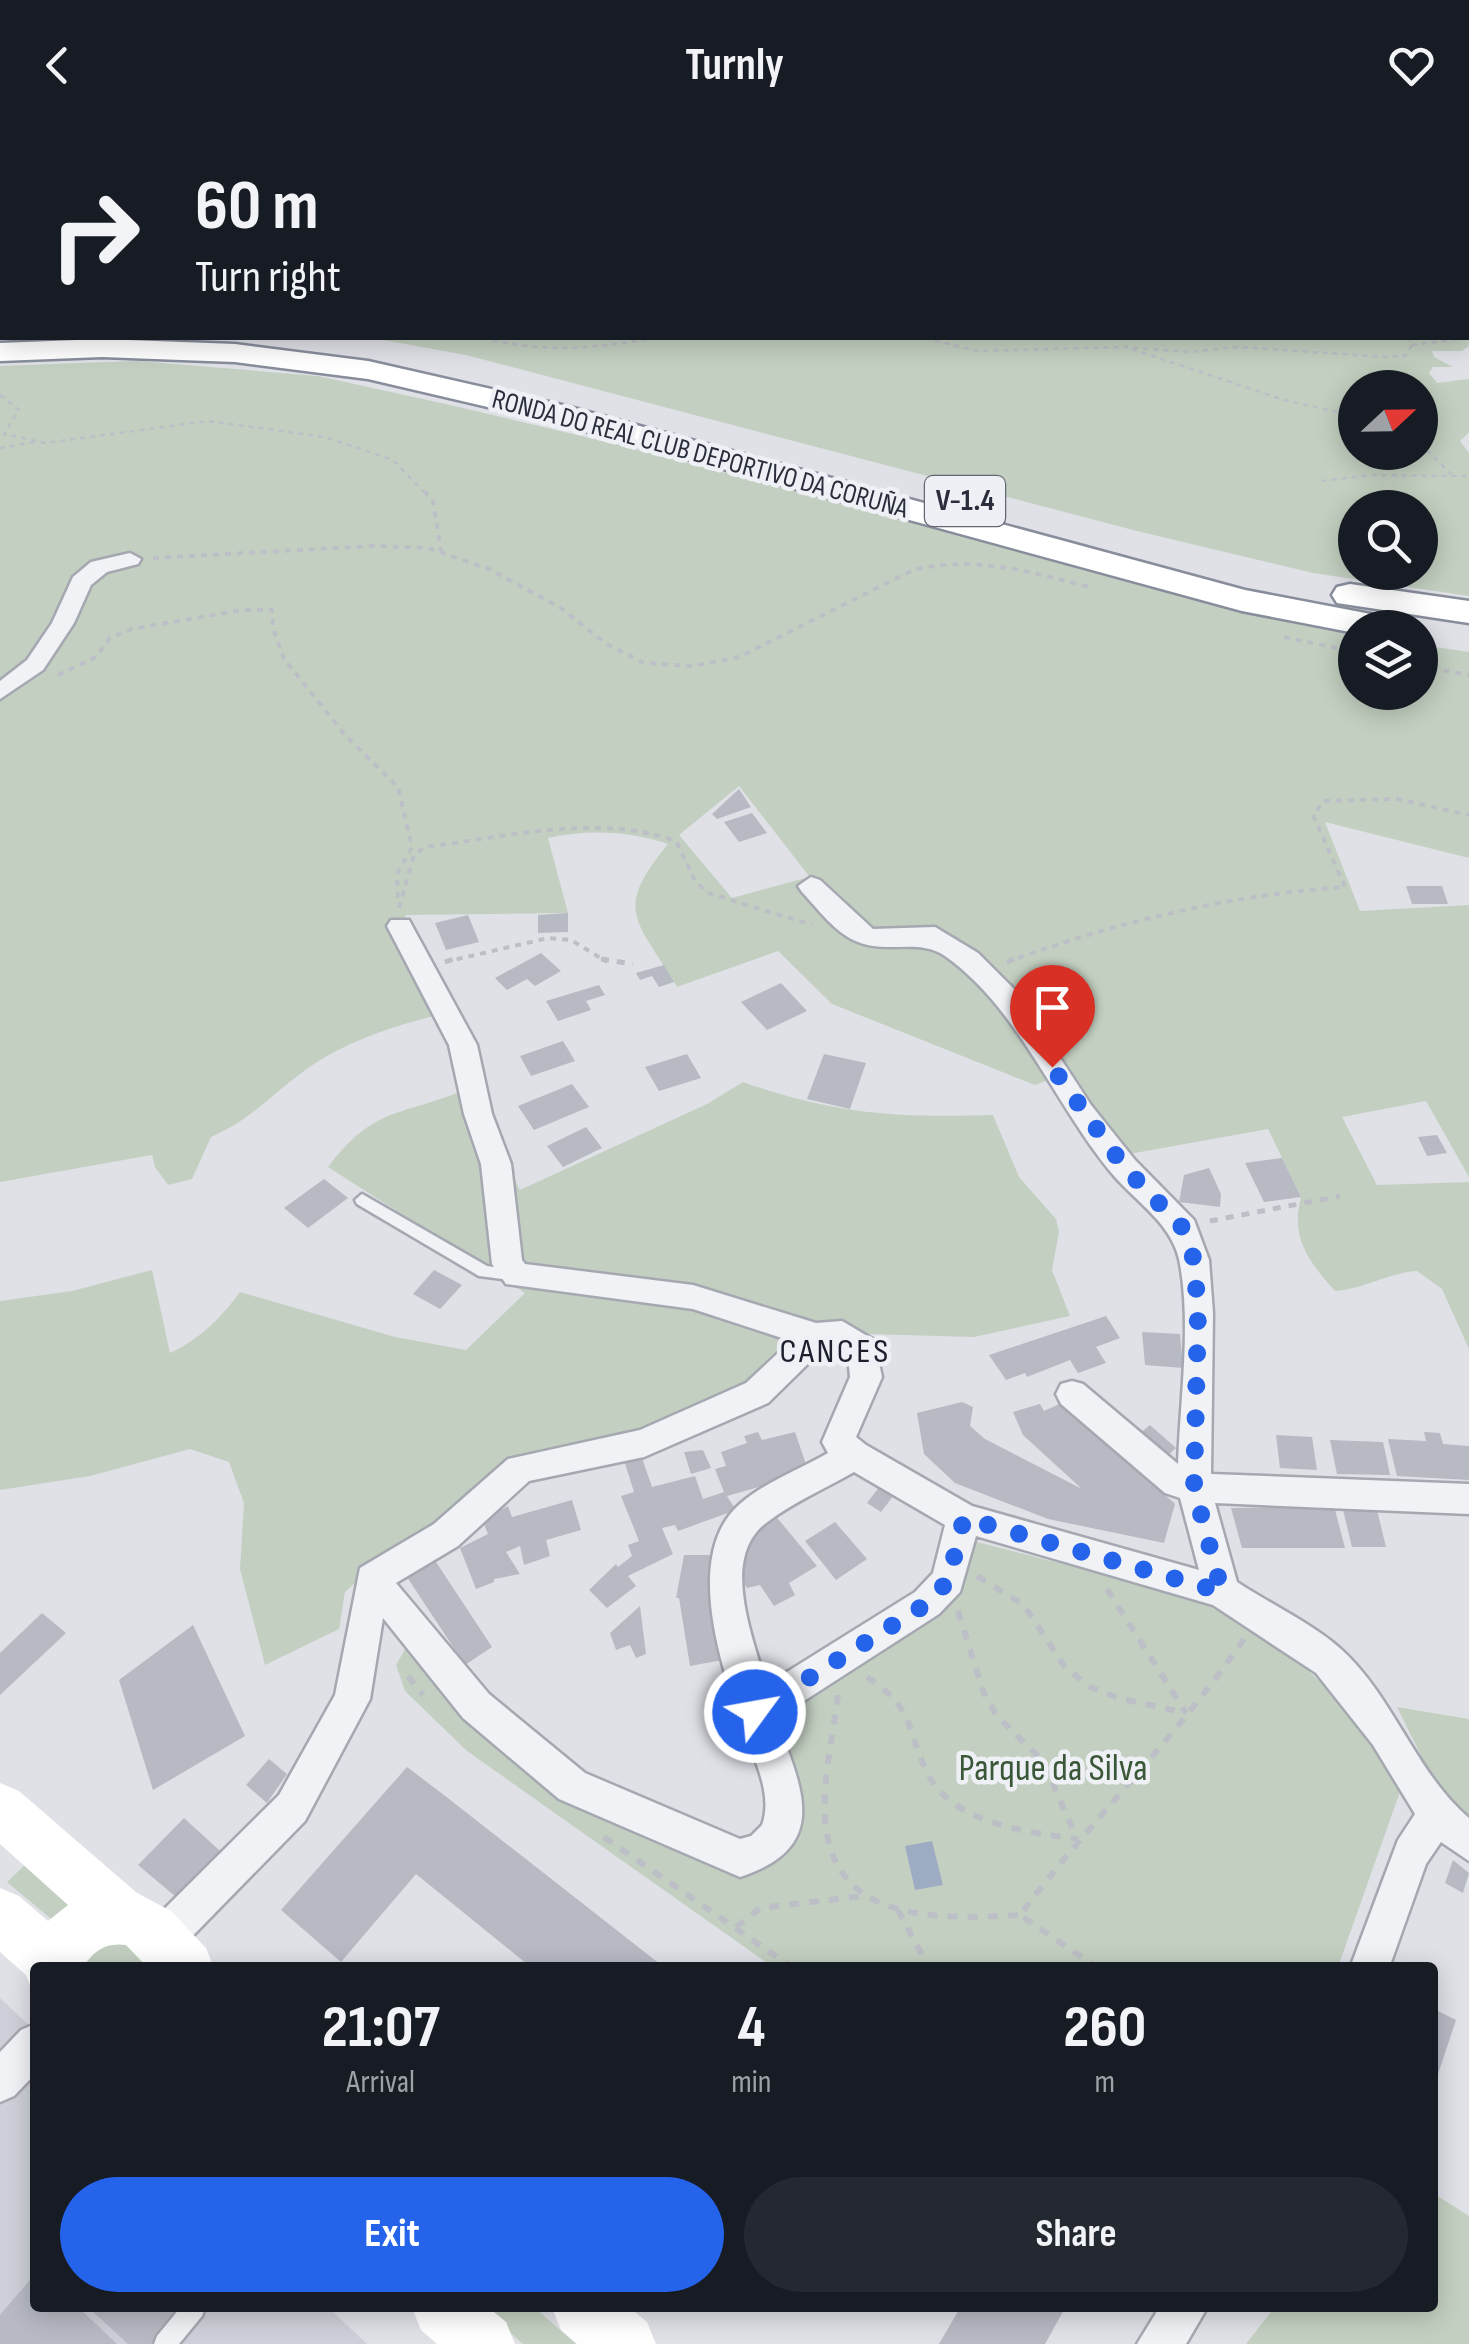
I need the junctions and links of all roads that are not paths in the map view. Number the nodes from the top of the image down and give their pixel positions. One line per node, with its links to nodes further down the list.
1 (267, 340): 4 (highway, RONDA DO REAL CLUB DEPORTIVO DA CORUÑA / V-1.4)
2 (0, 352): 5 (highway, RONDA DO REAL CLUB DEPORTIVO DA CORUÑA / V-1.4)
3 (130, 559): 8 (street)
4 (1469, 612)
5 (1338, 618)
6 (1438, 635): 7 (highway)
7 (1469, 640)
8 (1, 692)
9 (812, 886): 16 (street)
10 (400, 916): 12 (street)
11 (362, 1200): 12 (lane)
12 (517, 1275): 13 (street)
13 (816, 1336): 15 (street); 19 (street)
14 (1072, 1394): 16 (street)
15 (854, 1454): 18 (street); 21 (street)
16 (1194, 1488): 17 (street); 20 (street)
17 (1469, 1499)
18 (964, 1518): 20 (street); 21 (street)
19 (372, 1579): 21 (street); 26 (street)
20 (1222, 1592): 23 (street)
21 (755, 1712)
22 (0, 1808): 26 (main road)
23 (1437, 1815): 24 (street); 29 (street)
24 (1469, 1842)
25 (0, 1915): 27 (main road)
26 (158, 1948): 28 (main road)
27 (50, 1962)
28 (53, 1962)
29 (1371, 1962)
30 (30, 2049): 31 (street)
31 (0, 2082)
32 (191, 2312): 36 (lane)
33 (448, 2312): 37 (main road)
34 (587, 2312): 38 (main road)
35 (1182, 2312): 39 (street)
36 (165, 2344)
37 (484, 2344)
38 (625, 2344)
39 (1158, 2344)

